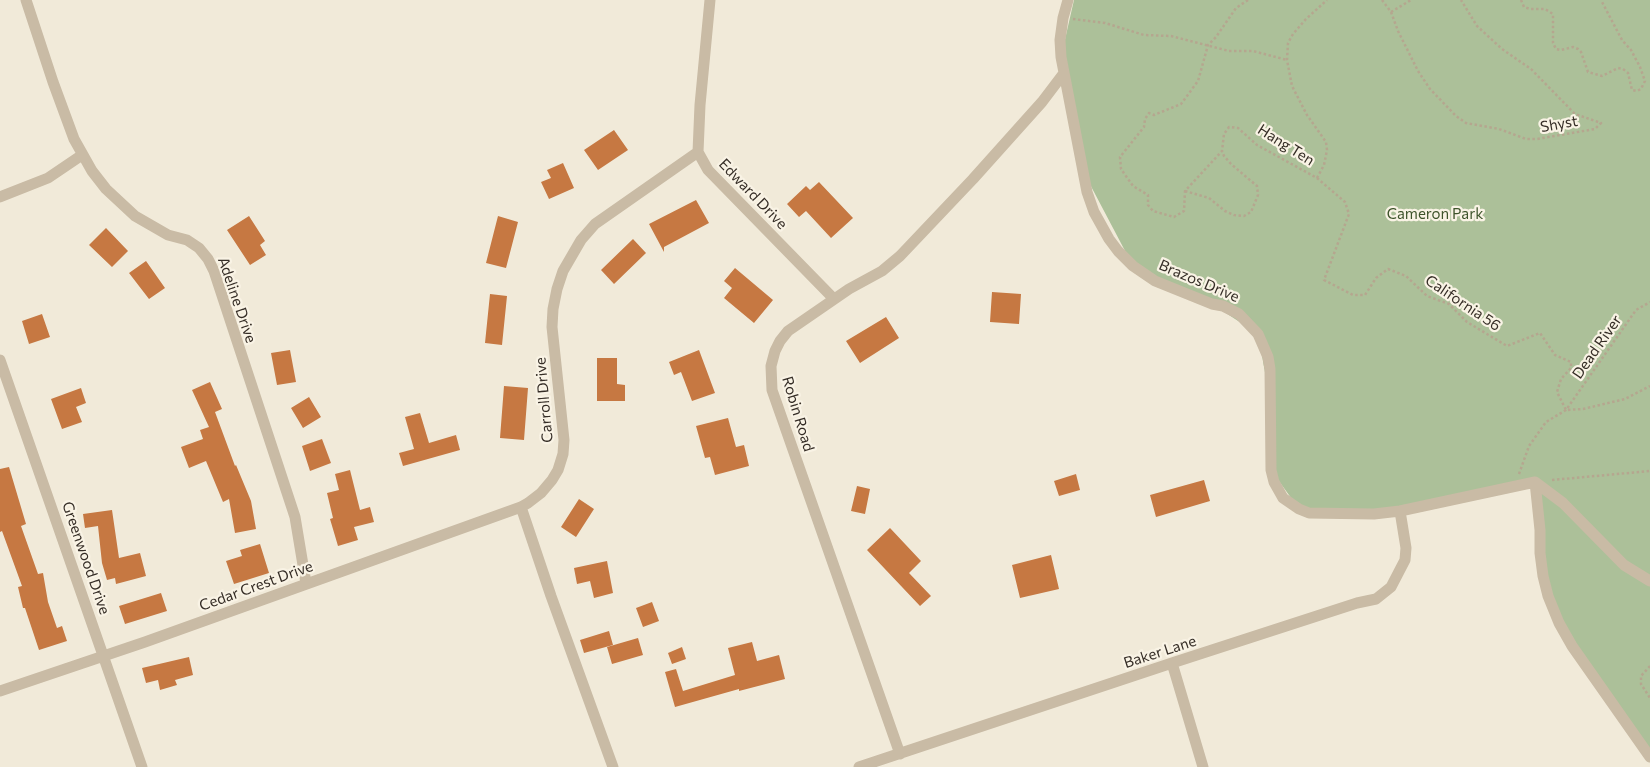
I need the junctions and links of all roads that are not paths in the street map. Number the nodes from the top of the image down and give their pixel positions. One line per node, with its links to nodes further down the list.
1 (26, 0): 6 (street, Adeline Drive)
2 (710, 0): 5 (street)
3 (1068, 0): 4 (street, Brazos Drive)
4 (1064, 73): 8 (street, Robin Road); 12 (street, Brazos Drive)
5 (698, 152): 8 (street, Edward Drive); 11 (street, Carroll Drive)
6 (82, 154): 7 (street); 14 (street, Adeline Drive)
7 (0, 197)
8 (834, 300): 18 (street, Robin Road)
9 (0, 360): 15 (street, Greenwood Drive)
10 (1535, 482): 12 (street, Brazos Drive); 13 (street); 19 (street)
11 (520, 506): 14 (street, Cedar Crest Drive); 21 (street)
12 (1400, 511): 16 (street, Baker Lane)
13 (1650, 581)
14 (306, 583): 15 (street, Cedar Crest Drive)
15 (104, 656): 17 (street, Cedar Crest Drive); 20 (street, Greenwood Drive)
16 (1172, 663): 18 (street, Baker Lane); 23 (street)
17 (0, 690)
18 (900, 754): 22 (street, Baker Lane)
19 (1650, 757)
20 (142, 767)
21 (613, 767)
22 (859, 767)
23 (1203, 767)

